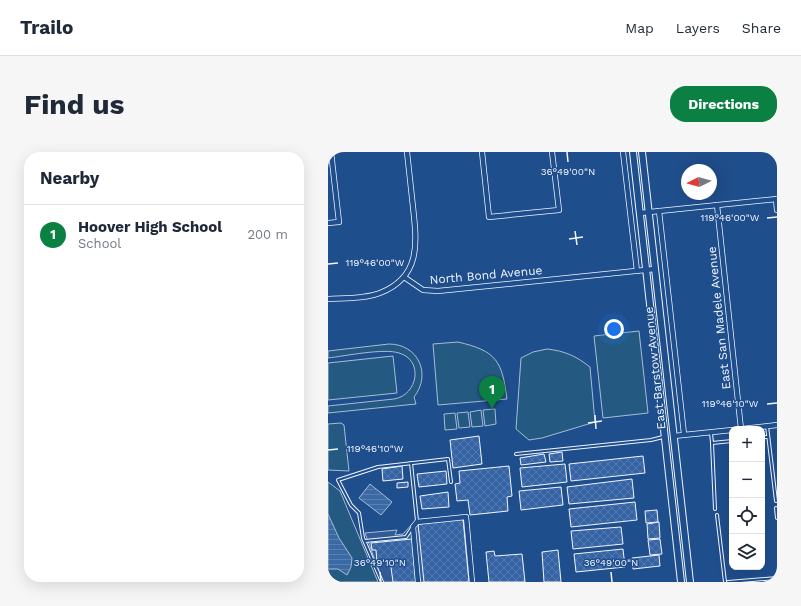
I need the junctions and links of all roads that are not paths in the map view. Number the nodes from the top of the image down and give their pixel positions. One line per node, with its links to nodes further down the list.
1 (331, 152): 14 (street)
2 (407, 152): 18 (street)
3 (482, 152): 4 (street)
4 (552, 152)
5 (623, 152): 17 (street)
6 (634, 152): 13 (main road, East Barstow Avenue)
7 (642, 152): 12 (main road, East Barstow Avenue)
8 (776, 199): 9 (street); 10 (street)
9 (717, 205): 11 (street); 20 (street, East San Madele Avenue)
10 (777, 210)
11 (659, 211): 12 (street); 25 (street)
12 (649, 212): 13 (street); 15 (main road, East Barstow Avenue)
13 (640, 213): 16 (main road, East Barstow Avenue)
14 (328, 223)
15 (655, 269): 16 (street, North Bond Avenue); 26 (main road, East Barstow Avenue)
16 (646, 270): 17 (street, North Bond Avenue); 27 (main road, East Barstow Avenue)
17 (637, 271): 18 (street, North Bond Avenue)
18 (404, 277): 19 (street)
19 (328, 300)
20 (742, 426)
21 (767, 426): 22 (street); 28 (lane)
22 (777, 426)
23 (729, 430): 24 (street)
24 (710, 432): 25 (street); 30 (lane)
25 (684, 434): 26 (street)
26 (674, 436): 27 (lane); 49 (main road, East Barstow Avenue)
27 (665, 437): 31 (lane); 48 (main road, East Barstow Avenue)
28 (768, 437): 34 (lane)
29 (729, 441): 30 (lane)
30 (712, 443): 36 (lane)
31 (516, 454)
32 (411, 463): 33 (lane); 39 (lane); 43 (lane)
33 (451, 482)
34 (776, 501)
35 (776, 508): 38 (lane)
36 (715, 509)
37 (717, 515): 50 (lane)
38 (777, 518)
39 (417, 522): 40 (street); 47 (street)
40 (413, 527): 41 (street); 42 (lane)
41 (414, 536): 42 (lane); 46 (street)
42 (406, 537): 43 (lane)
43 (364, 541): 45 (lane)
44 (777, 578): 51 (lane)
45 (382, 582)
46 (418, 582)
47 (472, 582)
48 (681, 582)
49 (690, 582)
50 (725, 582)
51 (728, 582)

